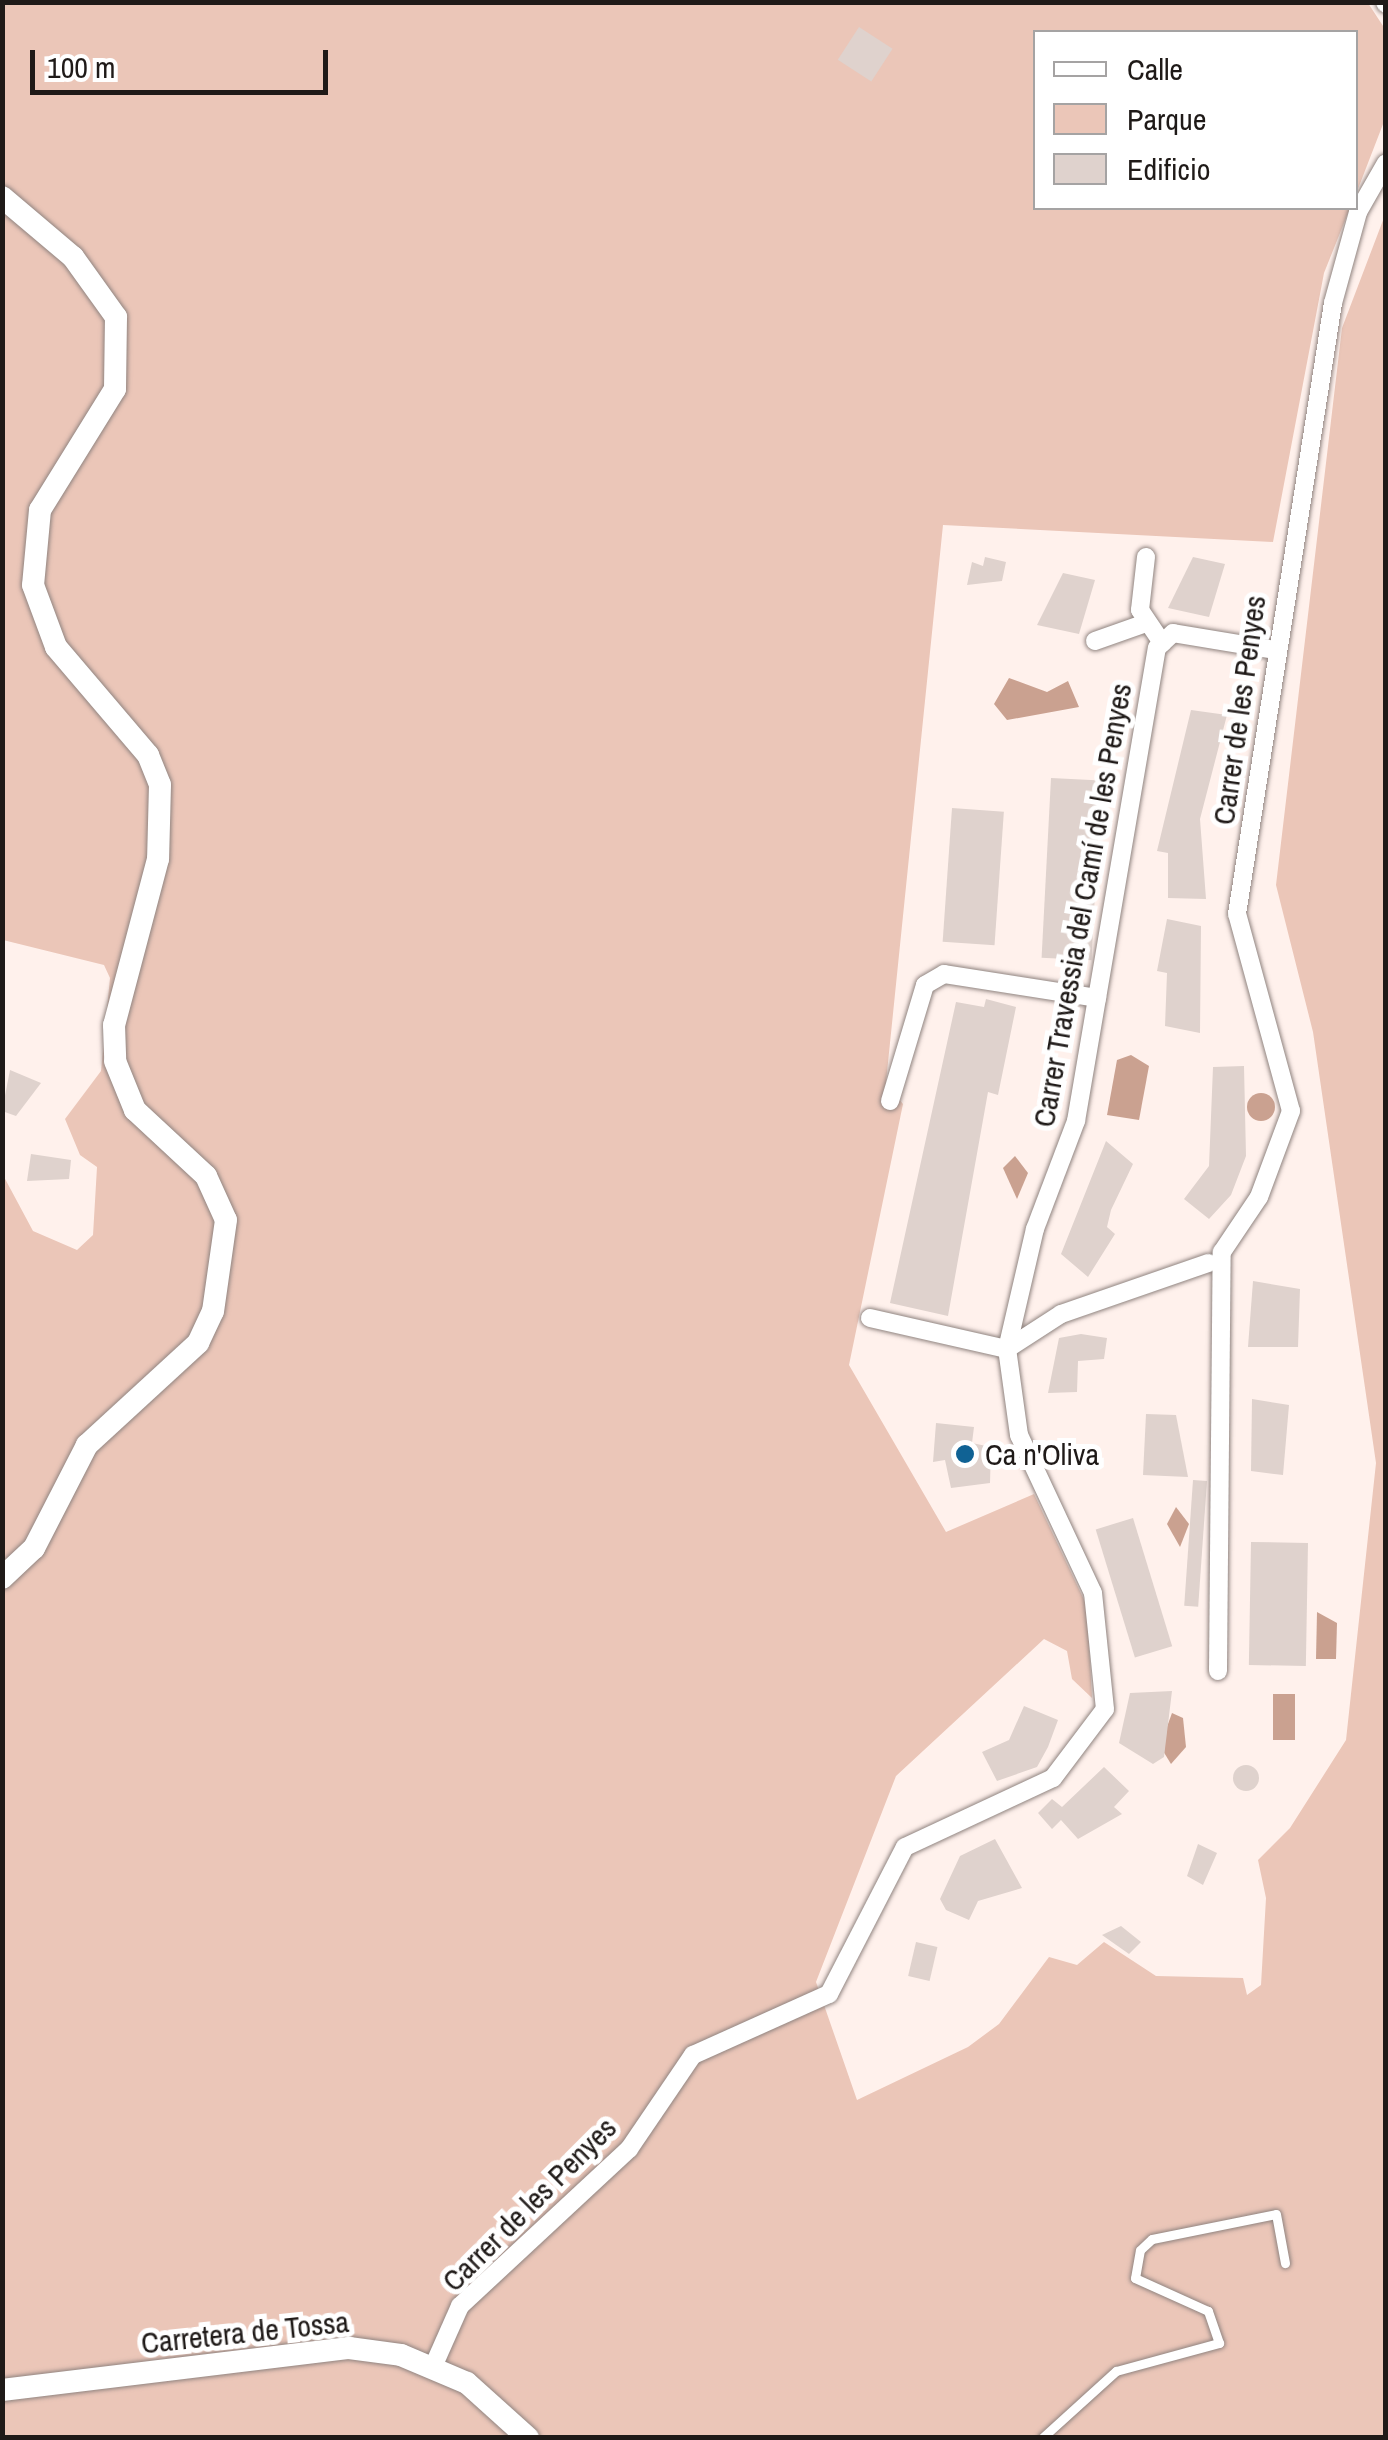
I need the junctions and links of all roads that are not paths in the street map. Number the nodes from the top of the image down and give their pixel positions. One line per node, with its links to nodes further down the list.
1 (1386, 163): 7 (street, Carrer de les Penyes)
2 (2, 196): 13 (main road)
3 (1146, 557): 4 (street)
4 (1146, 623): 5 (street); 6 (street)
5 (1095, 641)
6 (1162, 643): 7 (street); 8 (street, Carrer Travessia del Camí de les Penyes)
7 (1275, 650): 10 (street, Carrer de les Penyes)
8 (1097, 998): 9 (street); 12 (street, Carrer Travessia del Camí de les Penyes)
9 (890, 1101)
10 (1218, 1262): 12 (street); 14 (street)
11 (870, 1318): 12 (street)
12 (1007, 1349): 16 (street, Carrer de les Penyes)
13 (2, 1578)
14 (1218, 1671)
15 (1285, 2263): 19 (lane)
16 (434, 2367): 17 (main road, Carretera de Tossa); 18 (main road, Carretera de Tossa)
17 (2, 2390)
18 (528, 2438)
19 (1042, 2438)

